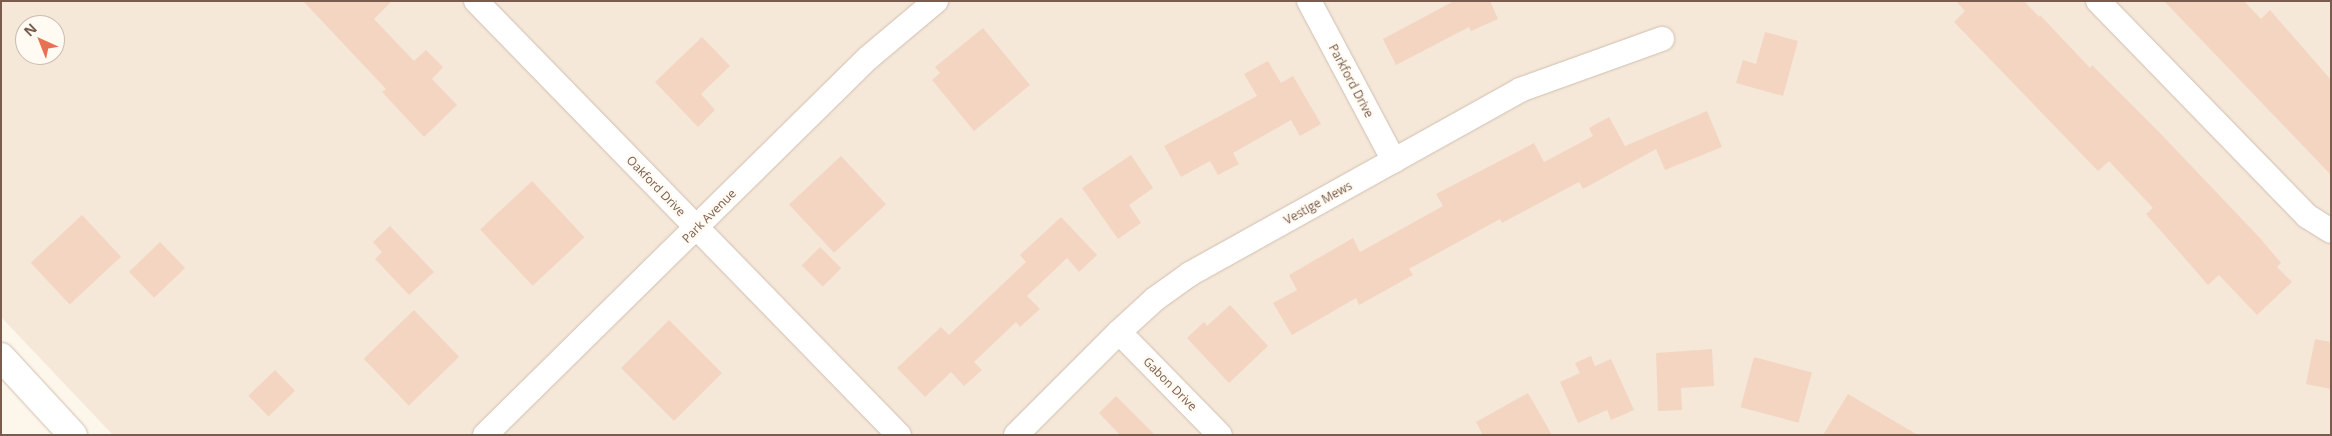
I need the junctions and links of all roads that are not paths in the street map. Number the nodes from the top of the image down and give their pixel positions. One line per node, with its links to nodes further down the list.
1 (476, 1): 7 (street, Oakford Drive)
2 (936, 1): 7 (street, Park Avenue)
3 (1309, 1): 6 (street, Parkford Drive)
4 (2098, 1): 8 (street)
5 (1662, 39): 6 (street, Vestige Mews)
6 (1394, 161): 9 (street, Vestige Mews)
7 (697, 228): 12 (street, Park Avenue); 13 (street, Oakford Drive)
8 (2331, 231)
9 (1119, 332): 14 (street, Vestige Mews); 15 (street, Gabon Drive)
10 (1, 358): 11 (street)
11 (73, 435)
12 (485, 435)
13 (899, 435)
14 (1016, 435)
15 (1220, 435)

